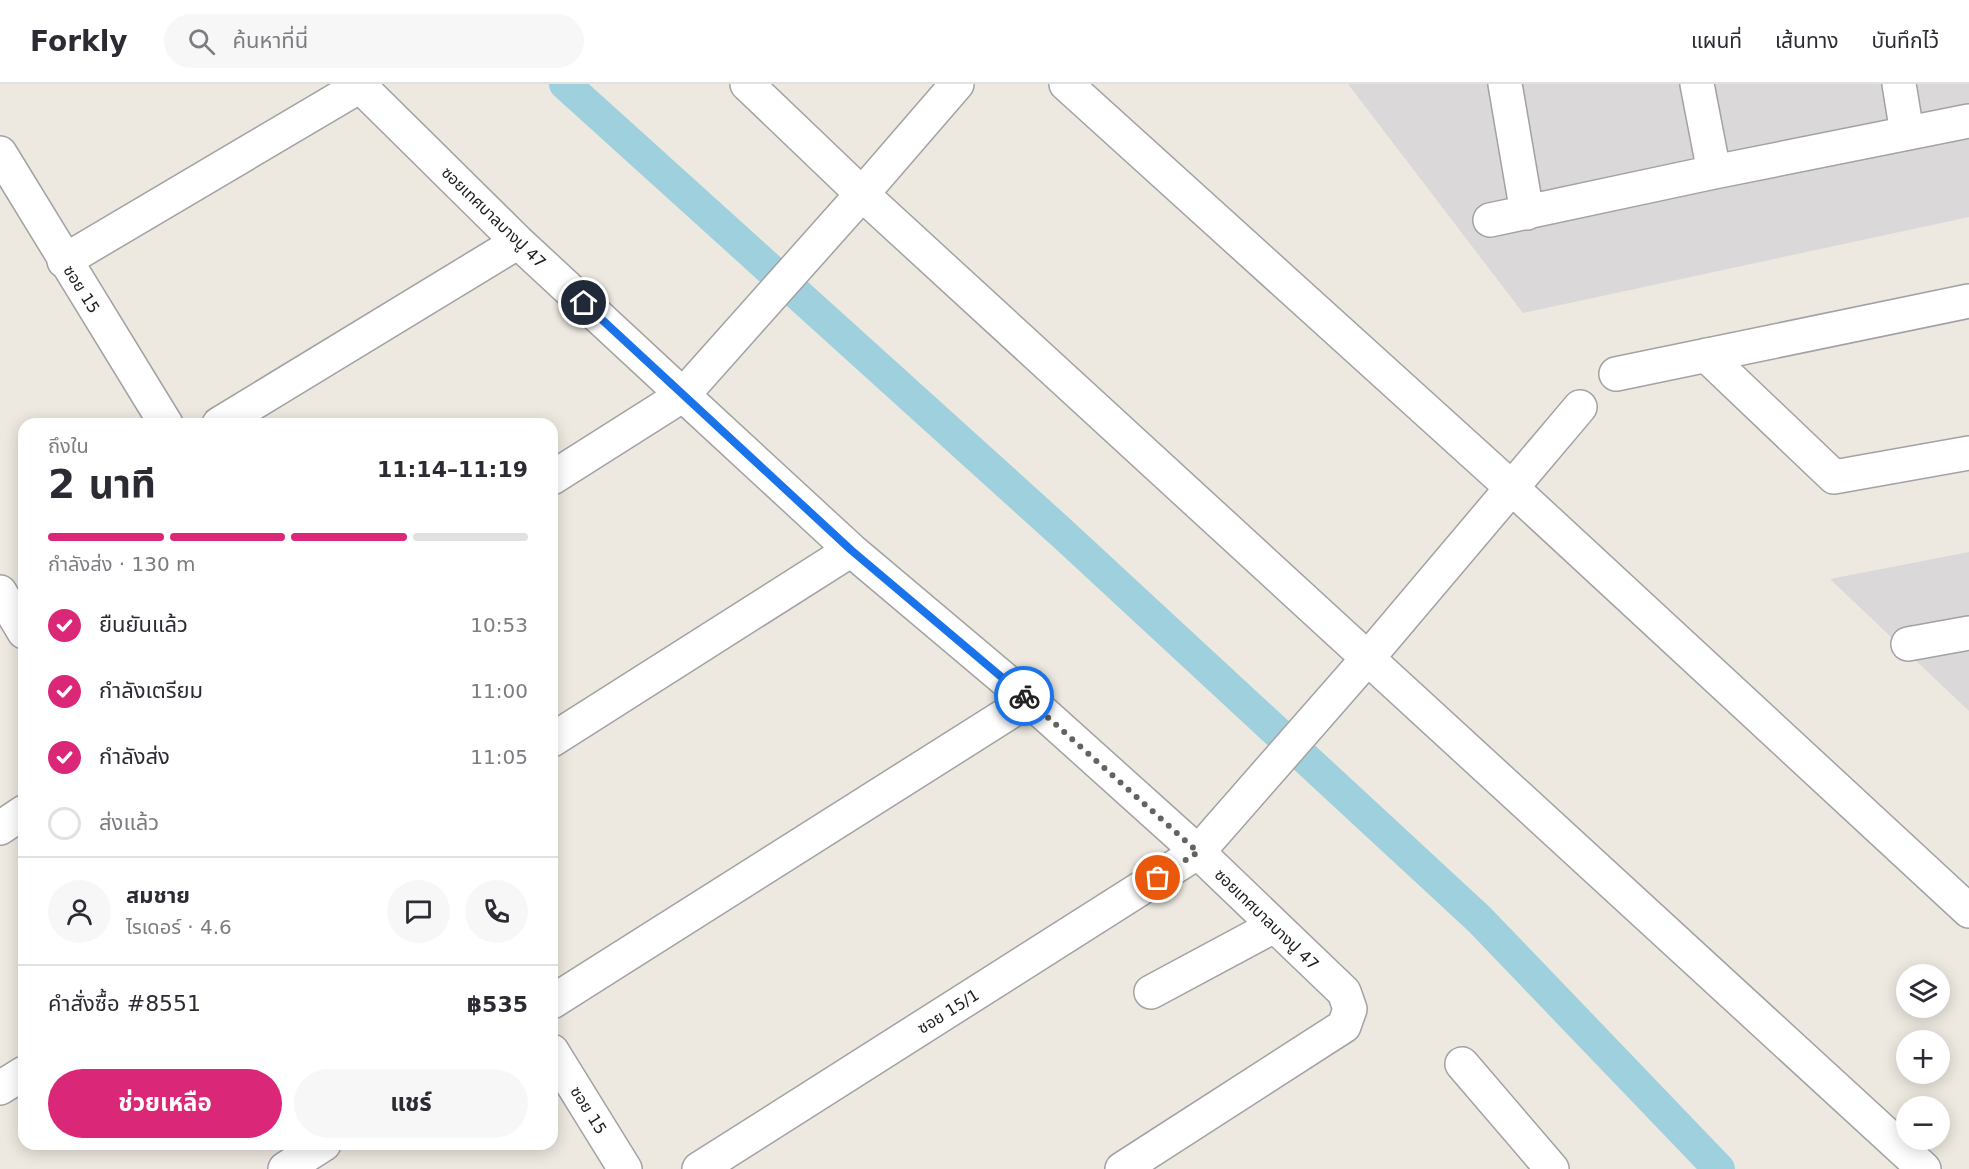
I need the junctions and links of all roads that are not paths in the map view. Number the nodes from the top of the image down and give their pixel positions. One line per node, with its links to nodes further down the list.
1 (747, 84): 12 (street)
2 (957, 84): 12 (street)
3 (1066, 84): 26 (street)
4 (1505, 84): 13 (street)
5 (1697, 84): 11 (street)
6 (1899, 84): 9 (street)
7 (359, 85): 15 (street, ซอยเทศบาลบางปู 47); 16 (street)
8 (1969, 121): 9 (street)
9 (1907, 133): 11 (street)
10 (0, 153): 16 (street, ซอย 15)
11 (1714, 172): 13 (street)
12 (862, 194): 20 (street); 32 (street)
13 (1527, 213): 14 (street)
14 (1490, 220)
15 (518, 242): 20 (street, ซอยเทศบาลบางปู 47); 23 (street)
16 (64, 261): 22 (street, ซอย 15)
17 (1969, 302): 18 (street)
18 (1706, 356): 19 (street); 24 (street)
19 (1616, 374)
20 (683, 395): 25 (street); 27 (street, ซอยเทศบาลบางปู 47)
21 (1580, 407): 26 (street, ซอย 15/1)
22 (162, 418)
23 (229, 418)
24 (1969, 453)
25 (558, 474)
26 (1512, 488): 32 (street, ซอย 15/1); 38 (street)
27 (851, 550): 33 (street, ซอยเทศบาลบางปู 47); 34 (street)
28 (0, 592): 29 (street)
29 (18, 622)
30 (1969, 633): 31 (street)
31 (1908, 644)
32 (1367, 659): 37 (street, ซอย 15/1); 53 (street)
33 (1029, 700): 37 (street, ซอยเทศบาลบางปู 47); 41 (street)
34 (558, 736)
35 (18, 816): 36 (street)
36 (0, 828)
37 (1198, 852): 39 (street, ซอยเทศบาลบางปู 47); 50 (street, ซอย 15/1)
38 (1969, 911)
39 (1274, 926): 40 (street); 47 (street, ซอยเทศบาลบางปู 47)
40 (1151, 992)
41 (558, 998)
42 (558, 1061): 49 (street, ซอย 15)
43 (1462, 1064): 52 (street)
44 (18, 1077): 45 (street)
45 (0, 1088)
46 (315, 1150): 48 (street)
47 (1161, 1159): 51 (street, ซอยเทศบาลบางปู 47)
48 (285, 1169)
49 (625, 1169)
50 (699, 1169)
51 (1122, 1169)
52 (1552, 1169)
53 (1924, 1169)

